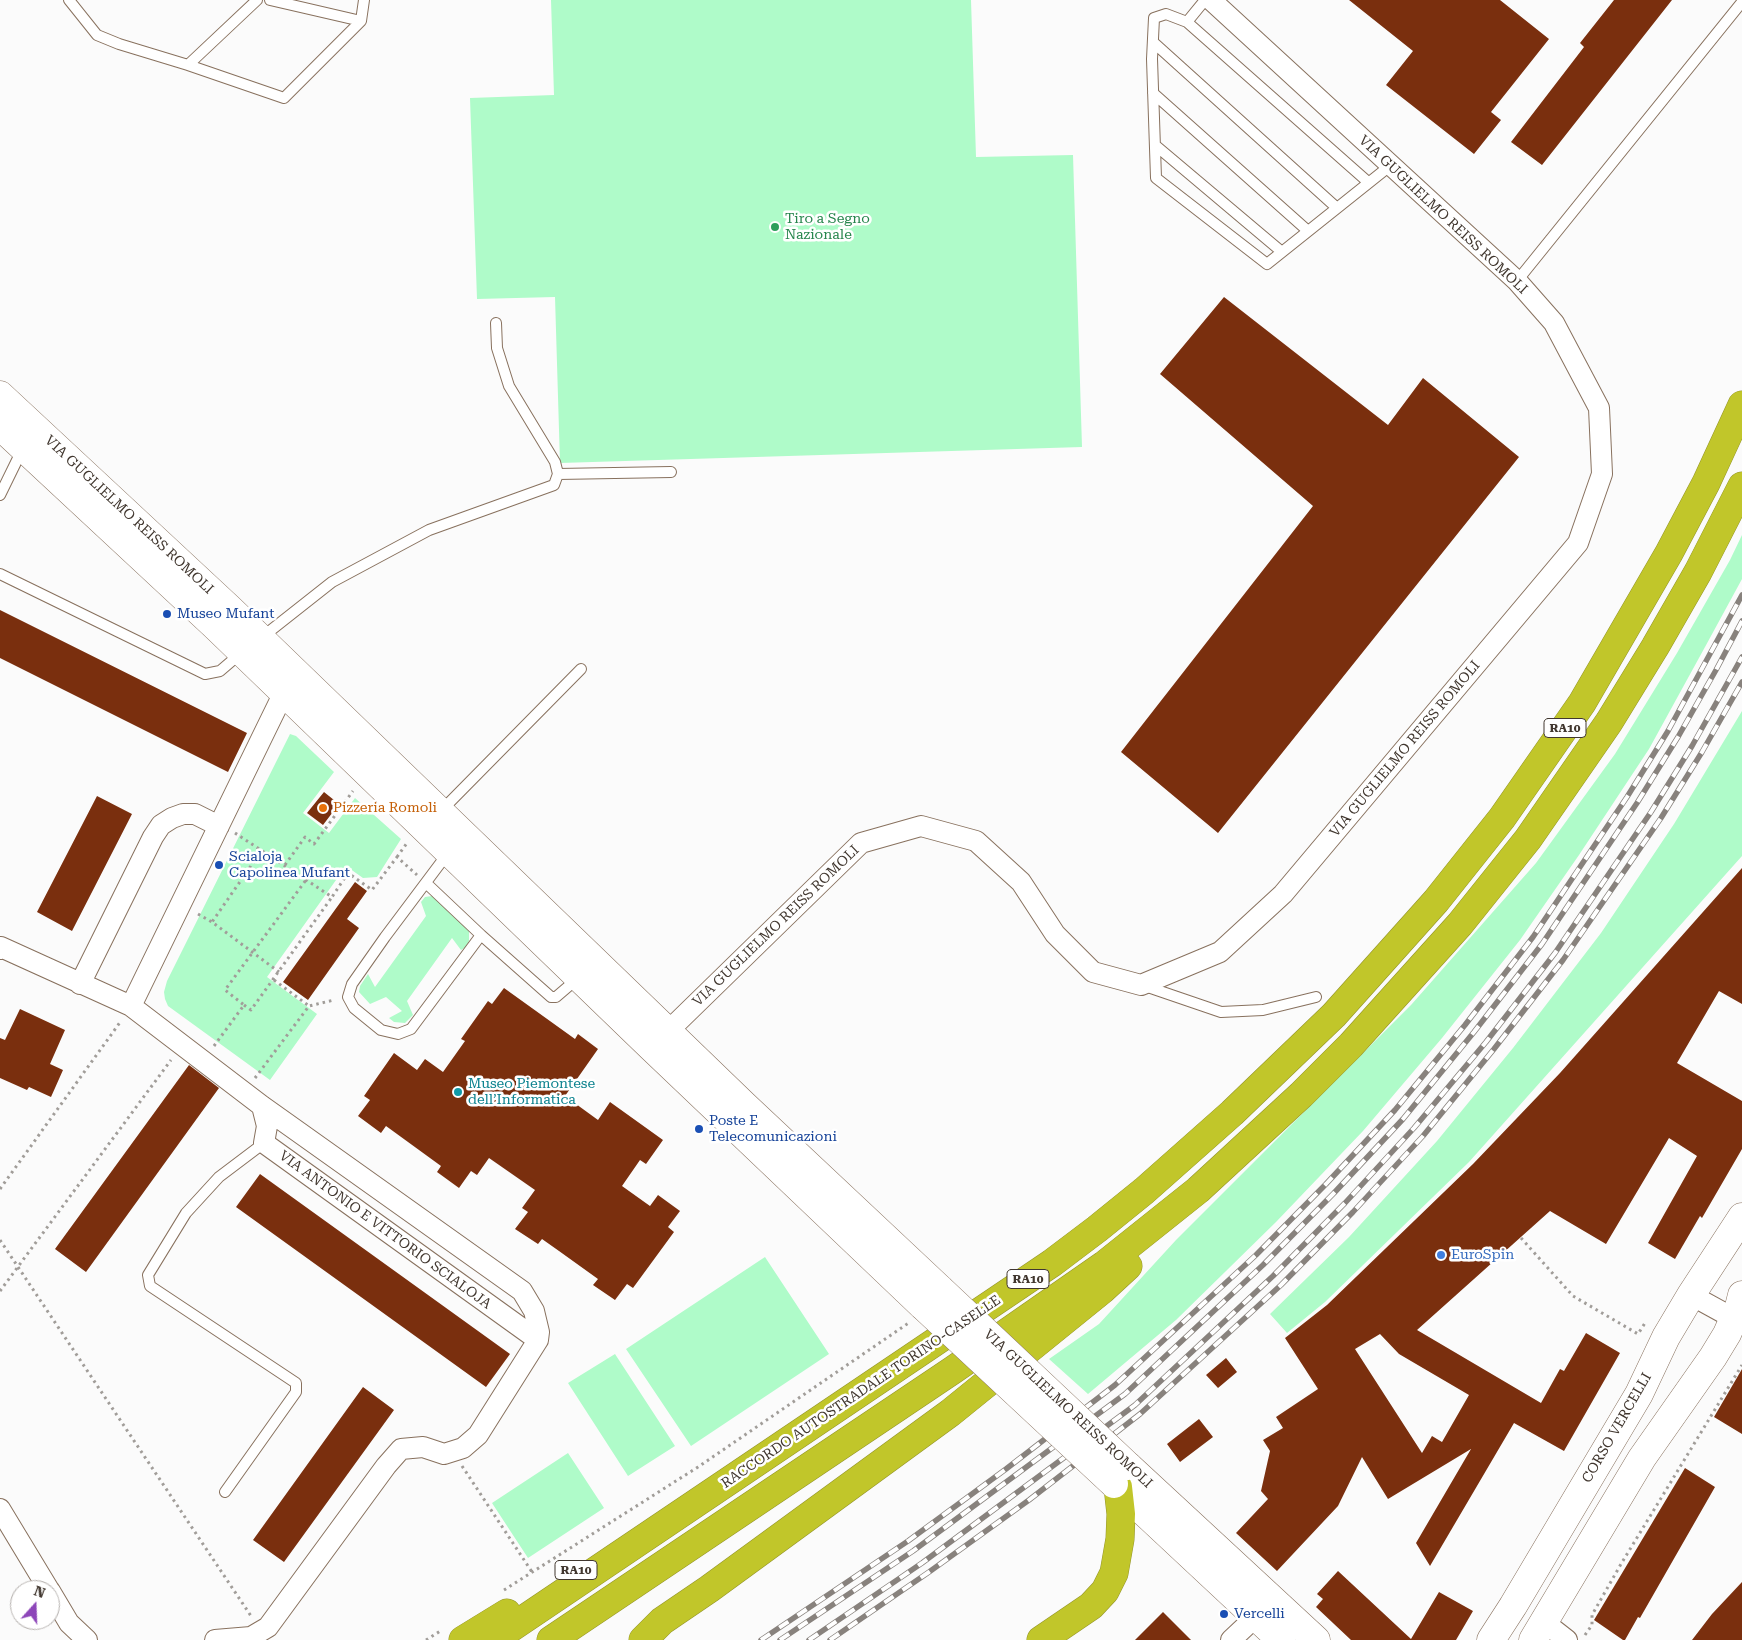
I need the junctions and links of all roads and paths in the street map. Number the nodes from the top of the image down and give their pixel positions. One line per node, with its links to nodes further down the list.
1 (69, 0): 11 (lane)
2 (257, 0): 11 (lane)
3 (270, 0): 8 (lane)
4 (364, 0): 8 (lane)
5 (1205, 0): 9 (lane)
6 (1211, 0): 14 (street, VIA GUGLIELMO REISS ROMOLI)
7 (1742, 2): 19 (lane)
8 (361, 21): 11 (lane)
9 (1187, 22): 10 (lane); 15 (lane)
10 (1153, 42): 12 (lane); 16 (lane)
11 (188, 65)
12 (1153, 93): 13 (lane); 17 (lane)
13 (1155, 145): 18 (lane); 18 (lane)
14 (1391, 165): 15 (lane); 19 (street, VIA GUGLIELMO REISS ROMOLI)
15 (1368, 182): 16 (lane)
16 (1337, 208): 17 (lane)
17 (1308, 231): 18 (lane)
18 (1282, 252)
19 (1517, 281): 50 (street, VIA GUGLIELMO REISS ROMOLI)
20 (496, 323): 26 (lane)
21 (0, 394): 24 (main road, VIA GUGLIELMO REISS ROMOLI)
22 (1742, 405): 78 (highway, RACCORDO AUTOSTRADALE TORINO-CASELLE / RA10)
23 (0, 426): 24 (main road, VIA GUGLIELMO REISS ROMOLI)
24 (32, 440): 28 (lane); 30 (main road, VIA GUGLIELMO REISS ROMOLI)
25 (671, 472): 26 (lane)
26 (558, 474): 30 (lane)
27 (1742, 486): 63 (highway, RA10)
28 (0, 495)
29 (0, 574): 30 (lane)
30 (252, 645): 32 (main road, VIA GUGLIELMO REISS ROMOLI)
31 (581, 669): 34 (lane)
32 (290, 681): 34 (main road, VIA GUGLIELMO REISS ROMOLI); 35 (street)
33 (356, 787): 39 (path)
34 (428, 824): 36 (main road, VIA GUGLIELMO REISS ROMOLI); 38 (path)
35 (219, 826): 37 (path); 49 (street); 54 (street)
36 (456, 842): 41 (lane); 46 (main road, VIA GUGLIELMO REISS ROMOLI)
37 (262, 850): 39 (path); 45 (path)
38 (397, 857): 41 (path); 42 (path)
39 (285, 865): 40 (path)
40 (306, 880): 42 (path); 45 (path)
41 (426, 883): 43 (lane); 52 (lane)
42 (332, 898): 47 (path)
43 (481, 935): 46 (lane); 52 (lane)
44 (0, 948): 49 (street, VIA ANTONIO E VITTORIO SCIALOJA)
45 (253, 953): 47 (path); 53 (path)
46 (587, 969): 56 (main road, VIA GUGLIELMO REISS ROMOLI)
47 (279, 972): 48 (path)
48 (274, 980): 53 (path); 55 (path)
49 (80, 984): 54 (street, VIA ANTONIO E VITTORIO SCIALOJA)
50 (1141, 985): 51 (lane); 56 (street, VIA GUGLIELMO REISS ROMOLI)
51 (1316, 997)
52 (348, 998): 55 (path)
53 (244, 1005): 58 (path)
54 (131, 1006): 57 (street, VIA ANTONIO E VITTORIO SCIALOJA); 62 (path)
55 (309, 1006): 59 (path)
56 (660, 1040): 70 (main road, VIA GUGLIELMO REISS ROMOLI)
57 (182, 1045): 58 (street, VIA ANTONIO E VITTORIO SCIALOJA); 67 (path)
58 (204, 1061): 59 (street, VIA ANTONIO E VITTORIO SCIALOJA)
59 (245, 1093): 60 (street, VIA ANTONIO E VITTORIO SCIALOJA)
60 (262, 1106): 61 (street, VIA ANTONIO E VITTORIO SCIALOJA); 73 (street, VIA ANTONIO E VITTORIO SCIALOJA)
61 (264, 1143): 73 (street, VIA ANTONIO E VITTORIO SCIALOJA); 77 (lane)
62 (0, 1189)
63 (1198, 1190): 92 (highway, RA10); 93 (highway, RA10)
64 (1742, 1217): 69 (main road, CORSO VERCELLI)
65 (1521, 1238): 72 (path)
66 (0, 1240): 67 (path)
67 (17, 1266): 68 (path); 85 (path)
68 (0, 1290)
69 (1691, 1295): 71 (street); 98 (main road, CORSO VERCELLI)
70 (930, 1302): 76 (main road, VIA GUGLIELMO REISS ROMOLI, bridge); 80 (path)
71 (1739, 1312): 86 (main road)
72 (1645, 1322)
73 (538, 1340): 75 (street)
74 (1742, 1365): 100 (path)
75 (454, 1451): 80 (path); 85 (street)
76 (1120, 1479): 84 (main road, VIA GUGLIELMO REISS ROMOLI); 94 (highway)
77 (225, 1492)
78 (692, 1505): 87 (highway, RA10); 91 (highway, RACCORDO AUTOSTRADALE TORINO-CASELLE / RA10)
79 (0, 1509): 81 (street)
80 (532, 1572): 82 (path)
81 (44, 1580)
82 (499, 1593)
83 (60, 1606): 88 (street)
84 (1265, 1608): 95 (street); 96 (main road, VIA GUGLIELMO REISS ROMOLI); 97 (main road, VIA GUGLIELMO REISS ROMOLI)
85 (261, 1631): 89 (street)
86 (1538, 1631): 99 (street)
87 (456, 1632): 90 (path)
88 (87, 1640)
89 (215, 1640)
90 (426, 1640)
91 (493, 1640)
92 (551, 1640)
93 (643, 1640)
94 (1040, 1640)
95 (1232, 1640)
96 (1281, 1640)
97 (1316, 1640)
98 (1491, 1640)
99 (1567, 1640)
100 (1582, 1640)

